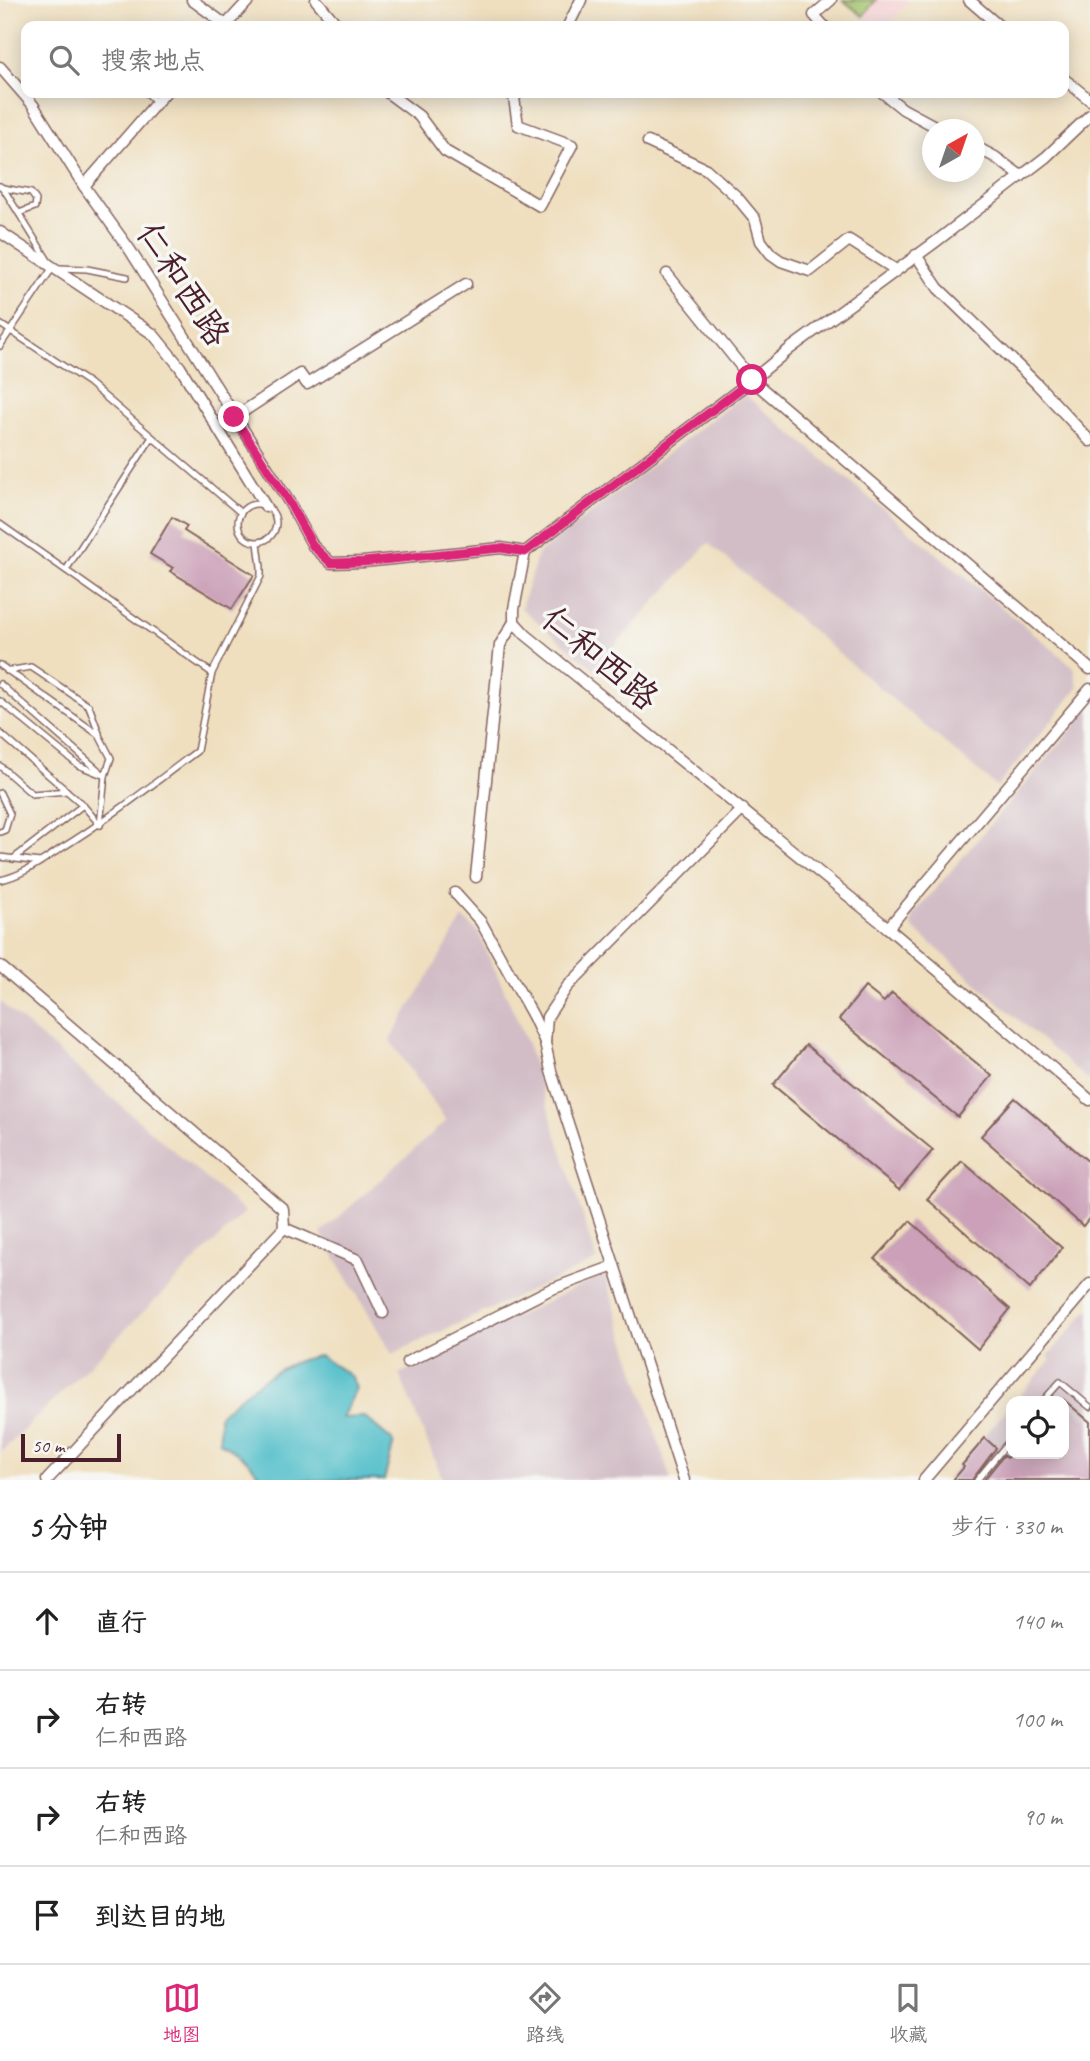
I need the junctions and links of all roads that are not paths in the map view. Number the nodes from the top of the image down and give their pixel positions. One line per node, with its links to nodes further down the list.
1 (192, 0): 7 (street)
2 (249, 0): 8 (street)
3 (316, 0): 9 (street)
4 (581, 0): 10 (street)
5 (831, 0): 11 (street)
6 (969, 0): 12 (street)
7 (219, 21)
8 (230, 21)
9 (334, 21)
10 (570, 21)
11 (819, 21)
12 (993, 21)
13 (0, 67): 15 (street, 仁和西路)
14 (1069, 83): 22 (street)
15 (21, 91)
16 (27, 98): 29 (street, 仁和西路)
17 (152, 98): 23 (lane)
18 (160, 98): 23 (street)
19 (395, 98): 20 (street)
20 (514, 98)
21 (889, 98): 24 (street)
22 (1090, 100)
23 (156, 102): 29 (street)
24 (922, 119)
25 (1088, 121): 28 (street)
26 (648, 142): 35 (street)
27 (985, 152): 28 (street)
28 (1021, 176): 33 (street)
29 (84, 186): 43 (street, 仁和西路)
30 (2, 187): 31 (lane); 31 (lane)
31 (19, 213): 34 (lane)
32 (0, 232): 34 (street)
33 (916, 255): 35 (street); 45 (street)
34 (53, 267): 37 (lane); 40 (lane); 46 (street)
35 (896, 270): 42 (street)
36 (667, 274): 42 (street)
37 (128, 277)
38 (466, 284): 43 (street)
39 (0, 324): 40 (lane)
40 (10, 331): 41 (lane); 44 (lane)
41 (0, 346)
42 (752, 380): 50 (street); 54 (street)
43 (234, 417): 50 (street, 仁和西路)
44 (152, 437): 47 (lane); 51 (lane)
45 (1090, 440)
46 (266, 506): 47 (lane); 49 (lane)
47 (241, 513): 49 (lane)
48 (0, 524): 51 (lane)
49 (258, 543): 56 (lane)
50 (525, 552): 52 (street, 仁和西路)
51 (66, 570): 56 (lane)
52 (514, 622): 67 (street, 仁和西路); 73 (street)
53 (0, 665): 55 (lane)
54 (1090, 669)
55 (7, 671): 61 (lane); 61 (lane)
56 (212, 673): 68 (lane)
57 (0, 684): 63 (lane)
58 (1090, 688): 76 (street)
59 (0, 701): 63 (lane)
60 (0, 733): 64 (lane)
61 (99, 734): 63 (lane)
62 (0, 766): 64 (lane)
63 (105, 776): 68 (lane)
64 (67, 791): 66 (lane)
65 (0, 793): 69 (lane)
66 (83, 805): 68 (lane); 71 (lane)
67 (743, 810): 76 (street, 仁和西路); 78 (street)
68 (100, 825): 72 (lane)
69 (0, 832)
70 (0, 857): 71 (lane)
71 (13, 859): 72 (lane)
72 (40, 862): 74 (lane)
73 (476, 877)
74 (0, 880)
75 (455, 893): 78 (street)
76 (888, 928): 79 (street, 仁和西路)
77 (0, 966): 80 (street)
78 (545, 1043): 81 (street)
79 (1090, 1100)
80 (284, 1228): 83 (street); 88 (street)
81 (614, 1266): 84 (street); 89 (street)
82 (1090, 1284): 90 (street)
83 (383, 1312)
84 (407, 1362)
85 (1047, 1396): 86 (lane)
86 (1090, 1408)
87 (1006, 1445): 91 (lane)
88 (47, 1480)
89 (684, 1480)
90 (924, 1480)
91 (977, 1480)

